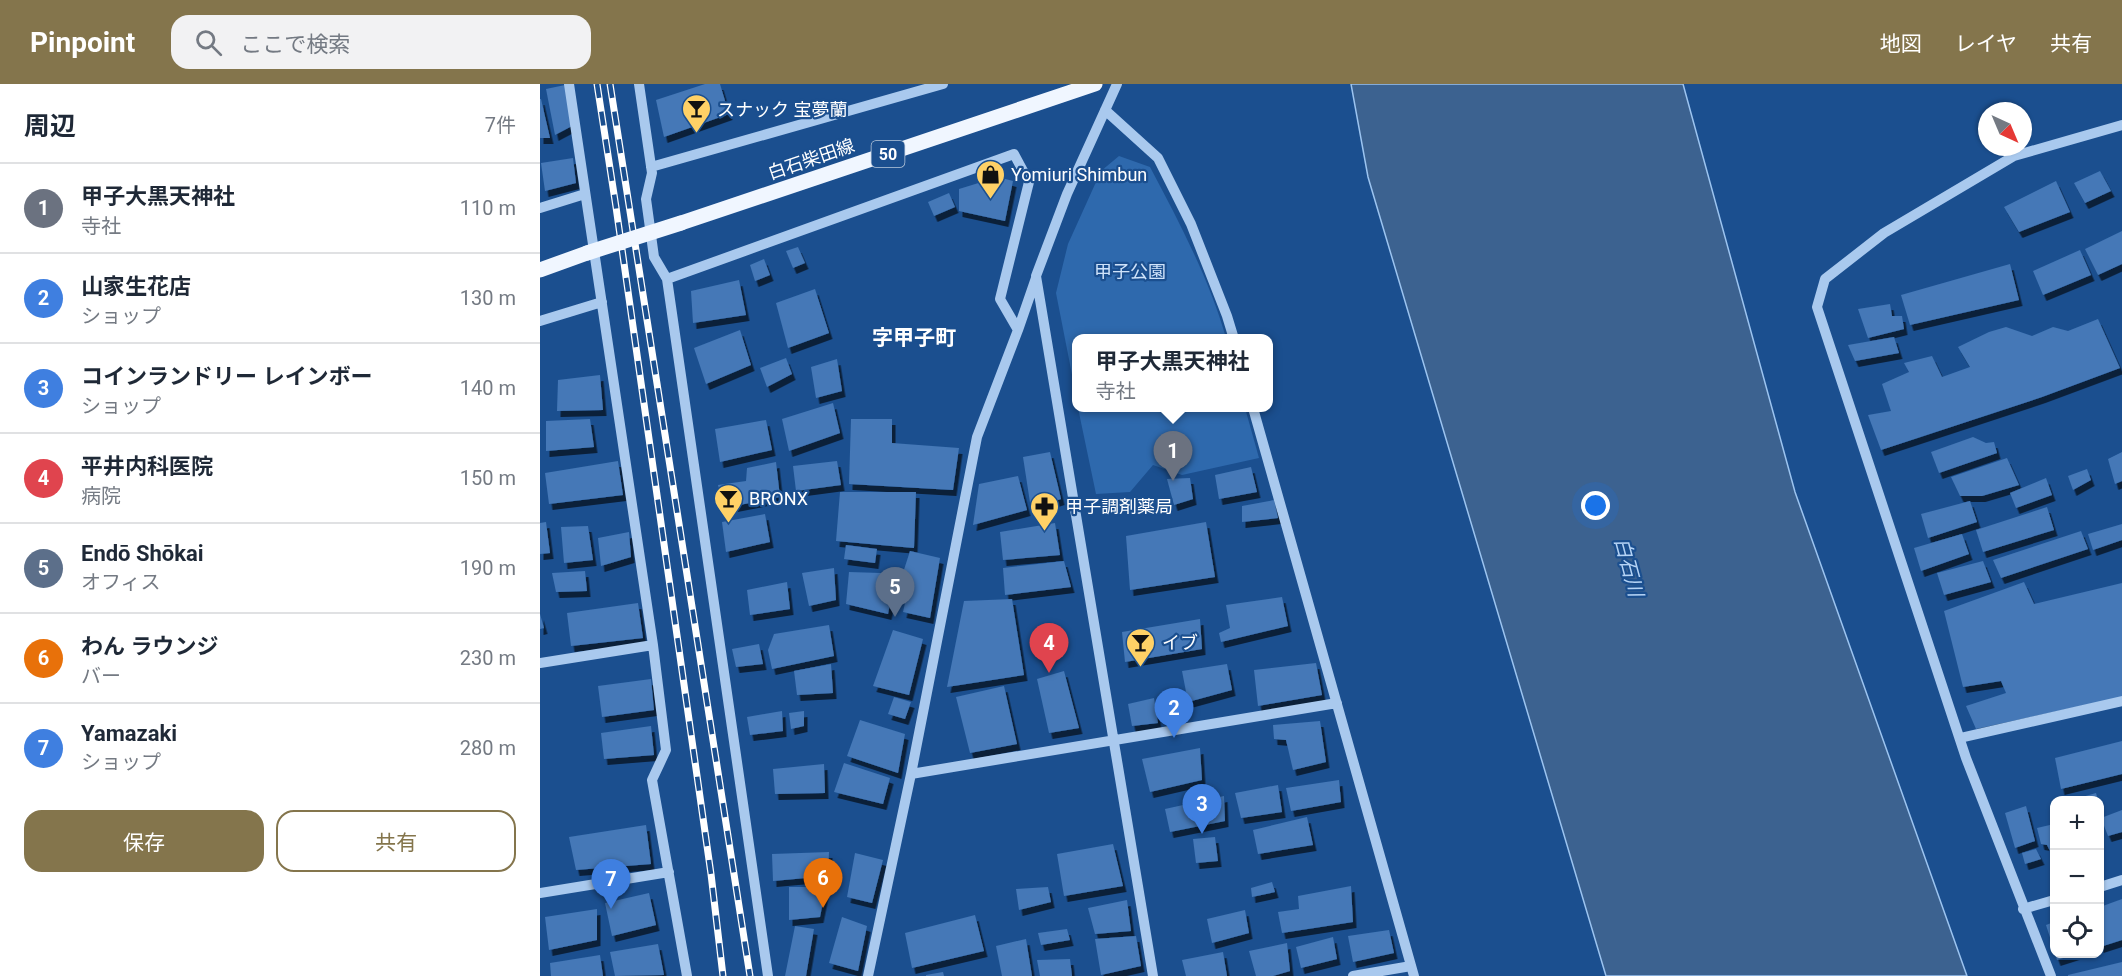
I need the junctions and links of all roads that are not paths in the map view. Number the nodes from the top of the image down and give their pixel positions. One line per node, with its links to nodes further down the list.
1 (569, 84): 9 (street)
2 (639, 84): 8 (street)
3 (943, 84): 8 (street)
4 (1095, 84): 11 (main road, 白石柴田線 / 50, bridge)
5 (1117, 84): 6 (street)
6 (1105, 110): 12 (street); 17 (street)
7 (2122, 125): 23 (street)
8 (651, 167): 13 (street)
9 (585, 194): 10 (street); 14 (street)
10 (540, 208)
11 (540, 270)
12 (1036, 276): 16 (street); 24 (street)
13 (667, 279): 16 (street); 34 (street)
14 (602, 302): 15 (street); 19 (street)
15 (540, 321)
16 (1018, 330): 25 (street)
17 (1232, 334)
18 (1254, 412): 22 (street)
19 (653, 645): 20 (street); 26 (street)
20 (540, 663)
21 (2122, 701): 23 (street)
22 (1338, 703): 24 (street); 32 (street)
23 (1959, 738): 31 (street)
24 (1113, 740): 25 (street); 36 (street)
25 (911, 774): 35 (street)
26 (669, 872): 29 (street); 33 (street)
27 (2122, 880): 28 (street)
28 (2104, 886)
29 (540, 893)
30 (2050, 901): 31 (street)
31 (2023, 909): 38 (street)
32 (1413, 971): 37 (street)
33 (687, 976)
34 (768, 976)
35 (868, 976)
36 (1153, 976)
37 (1353, 976)
38 (2051, 976)

